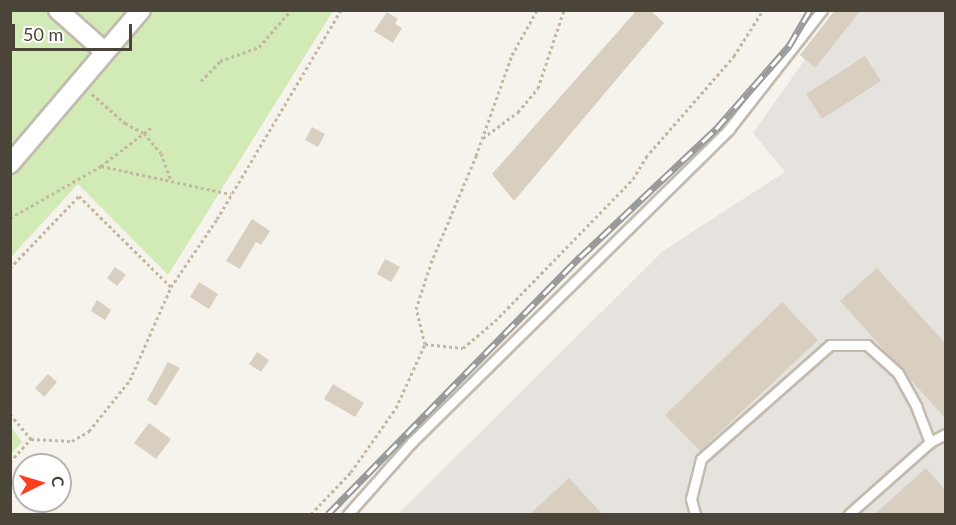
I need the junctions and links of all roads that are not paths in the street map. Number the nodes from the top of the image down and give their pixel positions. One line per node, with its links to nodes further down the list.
1 (58, 10): 4 (street)
2 (141, 10): 4 (street)
3 (822, 10): 8 (lane)
4 (104, 51): 5 (street)
5 (13, 155)
6 (945, 434): 7 (lane)
7 (930, 442): 9 (lane); 10 (lane)
8 (348, 514)
9 (695, 514)
10 (849, 514)

